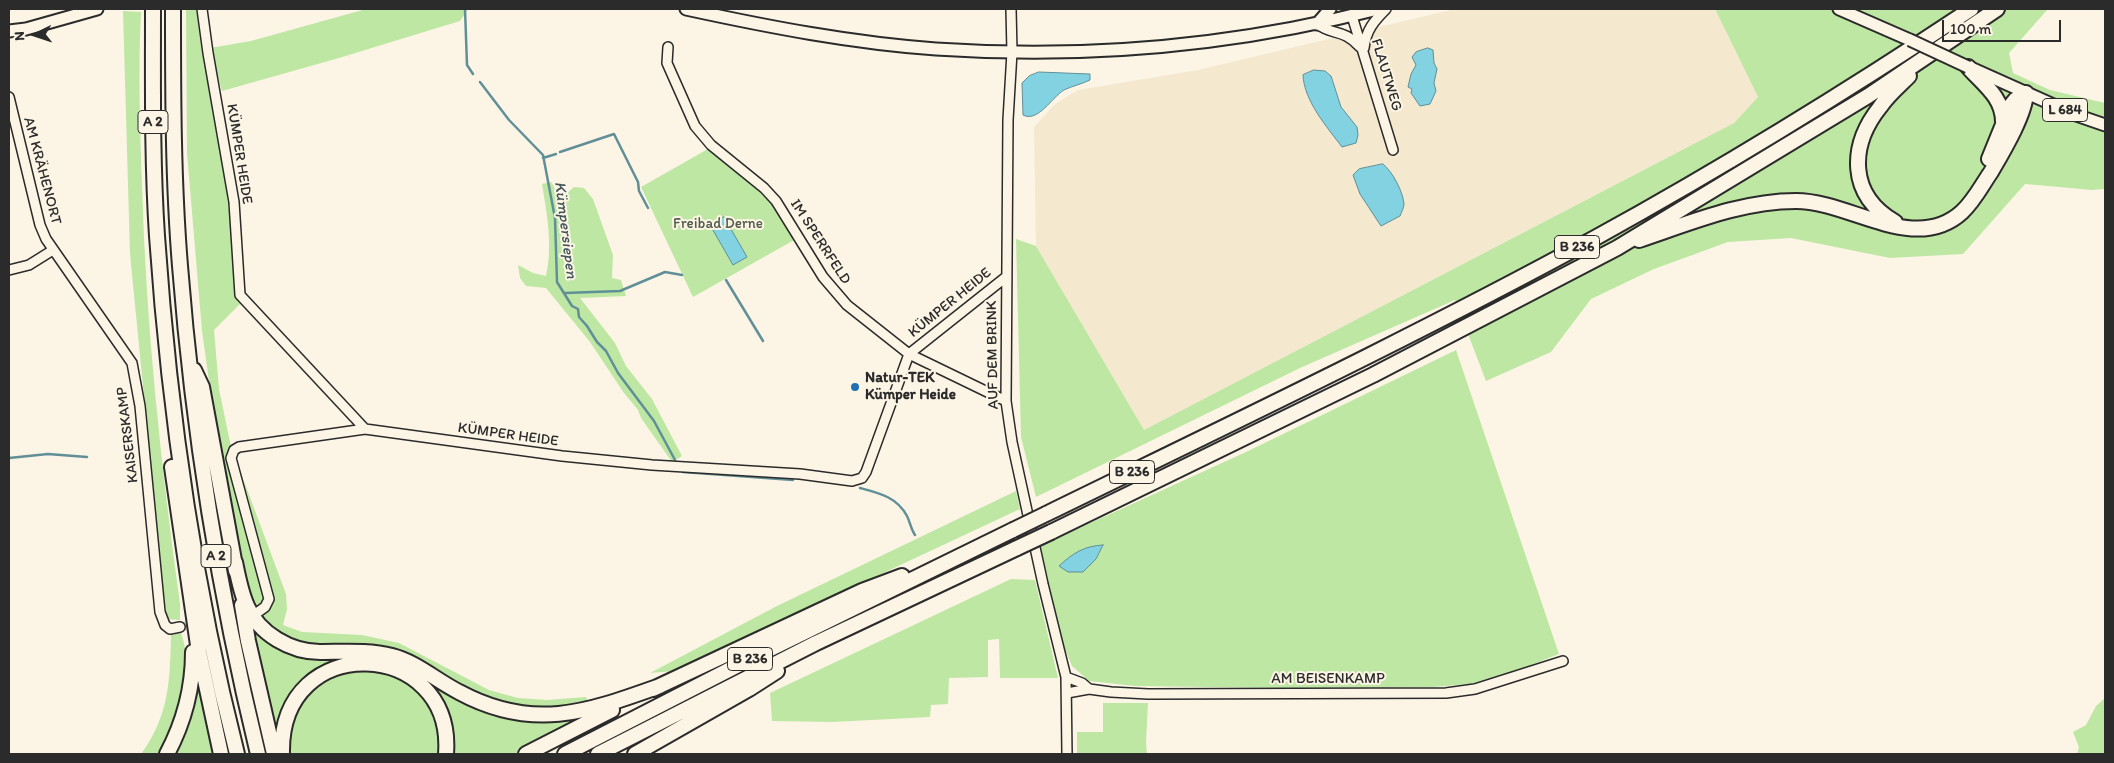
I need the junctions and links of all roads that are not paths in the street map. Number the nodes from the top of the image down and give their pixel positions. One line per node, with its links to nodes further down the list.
1 (97, 9): 18 (main road)
2 (153, 9): 39 (highway, A 2)
3 (173, 9): 37 (highway, A 2)
4 (202, 9): 40 (street, KÜMPER HEIDE)
5 (686, 9): 22 (main road)
6 (1011, 9): 22 (street, AUF DEM BRINK)
7 (1330, 9): 17 (main road)
8 (1378, 9): 15 (main road)
9 (1386, 9): 21 (street)
10 (1839, 9): 16 (main road, L 684)
11 (1865, 9): 16 (main road)
12 (1956, 9): 19 (highway)
13 (1971, 9): 19 (highway, B 236)
14 (1997, 9): 23 (highway, B 236)
15 (1351, 12): 17 (main road); 21 (street, FLAUTWEG)
16 (1875, 23): 24 (main road, L 684, bridge)
17 (1317, 24): 21 (street); 22 (main road)
18 (9, 31)
19 (1921, 42): 42 (highway, B 236, bridge)
20 (668, 46): 36 (street, IM SPERRFELD)
21 (1363, 50): 29 (street, FLAUTWEG)
22 (1012, 52): 35 (street, AUF DEM BRINK)
23 (1929, 56): 31 (highway); 32 (highway, B 236)
24 (1974, 71): 25 (main road, L 684); 27 (highway)
25 (2026, 93): 27 (highway); 28 (main road, L 684); 30 (highway)
26 (9, 97): 33 (street, AM KRÄHENORT)
27 (2003, 123): 30 (highway)
28 (2105, 125)
29 (1393, 150)
30 (1976, 195): 31 (highway)
31 (1904, 228): 32 (highway)
32 (1617, 248): 46 (highway, B 236, bridge)
33 (52, 250): 34 (street); 45 (street, KAISERSKAMP)
34 (9, 270)
35 (1006, 277): 36 (street, KÜMPER HEIDE); 38 (street, AUF DEM BRINK)
36 (909, 354): 38 (street, IM SPERRFELD); 40 (street, KÜMPER HEIDE)
37 (188, 356): 41 (highway); 55 (highway, A 2)
38 (1006, 401): 48 (street, AUF DEM BRINK)
39 (173, 412): 44 (highway); 54 (highway, A 2)
40 (365, 429): 43 (street)
41 (235, 562): 49 (highway); 56 (highway)
42 (937, 567): 49 (highway); 60 (highway, B 236)
43 (258, 612)
44 (193, 614): 52 (highway); 53 (highway)
45 (180, 627)
46 (816, 643): 61 (highway, B 236); 62 (highway)
47 (1563, 660): 50 (street, AM BEISENKAMP)
48 (1066, 677): 50 (street, AM BEISENKAMP); 51 (street, AUF DEM BRINK)
49 (660, 686): 59 (highway)
50 (1089, 689): 51 (street, AM BEISENKAMP)
51 (1067, 693): 63 (street, AUF DEM BRINK)
52 (167, 754)
53 (221, 754)
54 (237, 754)
55 (258, 754)
56 (274, 754)
57 (282, 754): 58 (highway)
58 (446, 754)
59 (526, 754)
60 (566, 754)
61 (598, 754)
62 (635, 754)
63 (1067, 754)

